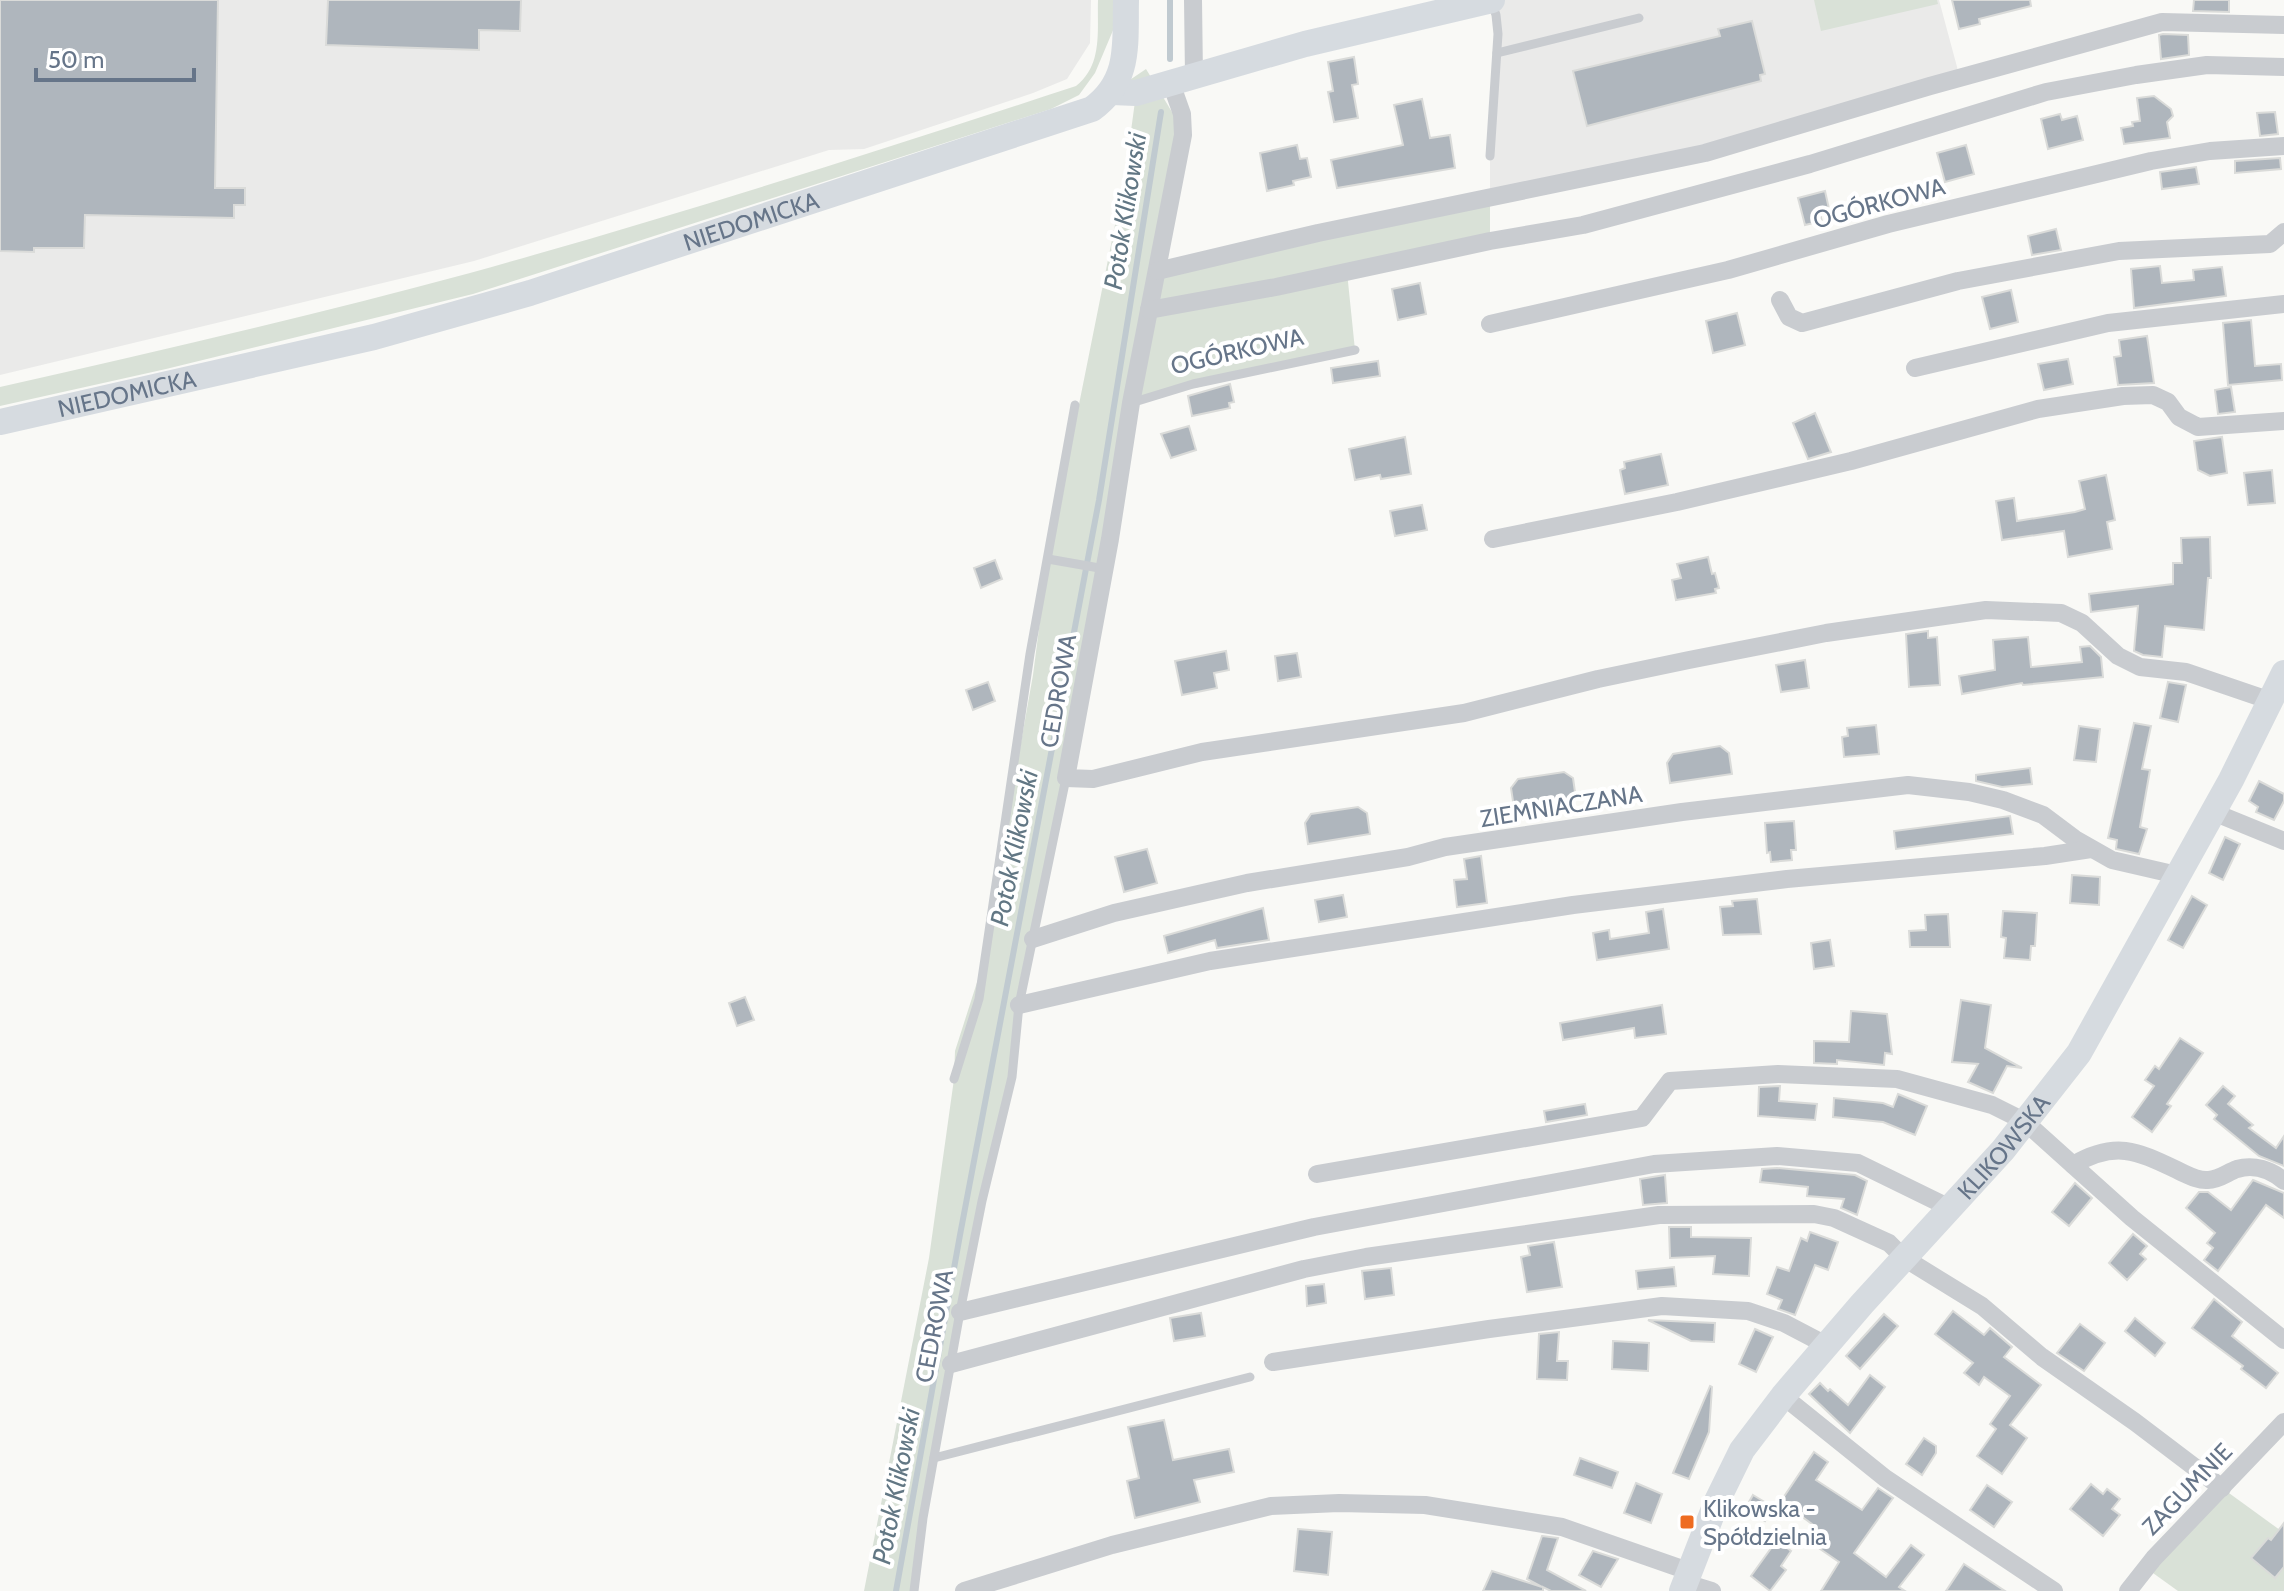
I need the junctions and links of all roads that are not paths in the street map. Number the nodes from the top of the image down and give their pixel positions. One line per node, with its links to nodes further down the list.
1 (1126, 0): 9 (street)
2 (1193, 0): 8 (street, CEDROWA)
3 (1491, 0): 6 (lane); 8 (street, NIEDOMICKA)
4 (1639, 18): 6 (lane)
5 (2284, 25): 13 (street)
6 (1497, 53): 11 (lane)
7 (2284, 67): 16 (street)
8 (1182, 79): 9 (street, NIEDOMICKA); 13 (street, CEDROWA)
9 (1112, 92): 23 (street, NIEDOMICKA)
10 (2284, 146): 17 (street, OGÓRKOWA)
11 (1490, 156)
12 (2279, 240): 14 (street)
13 (1157, 271): 16 (street, CEDROWA)
14 (1780, 300)
15 (2284, 304): 19 (street)
16 (1149, 310): 20 (street, CEDROWA)
17 (1490, 324)
18 (1355, 350): 20 (lane, OGÓRKOWA)
19 (1915, 368)
20 (1131, 403): 26 (street, CEDROWA)
21 (1075, 405): 25 (lane)
22 (2284, 421): 24 (street)
23 (0, 422)
24 (1493, 539)
25 (1048, 559): 26 (lane); 36 (lane)
26 (1105, 569): 29 (street, CEDROWA)
27 (2284, 673): 28 (street, KLIKOWSKA)
28 (2271, 701): 29 (street); 30 (street, KLIKOWSKA)
29 (1066, 778): 34 (lane, CEDROWA)
30 (2213, 812): 31 (street); 33 (street, KLIKOWSKA)
31 (2284, 841)
32 (2091, 849): 33 (street, ZIEMNIACZANA); 34 (street, ZIEMNIACZANA); 35 (street)
33 (2177, 875): 37 (street, KLIKOWSKA)
34 (1033, 939): 35 (lane, CEDROWA)
35 (1019, 1005): 43 (lane, CEDROWA)
36 (954, 1079)
37 (2024, 1121): 38 (street); 39 (street); 41 (street, KLIKOWSKA)
38 (2073, 1165): 40 (street); 44 (street)
39 (1317, 1174)
40 (2284, 1181)
41 (1950, 1208): 42 (street, KLIKOWSKA); 43 (street)
42 (1904, 1258): 45 (street, KLIKOWSKA); 47 (street); 52 (street)
43 (960, 1312): 47 (lane, CEDROWA)
44 (2284, 1340)
45 (1826, 1345): 46 (street); 49 (street, KLIKOWSKA)
46 (1273, 1362)
47 (951, 1364): 51 (lane, CEDROWA)
48 (1250, 1377): 51 (lane)
49 (1783, 1396): 53 (street, KLIKOWSKA); 57 (street)
50 (2284, 1422): 52 (street, ZAGUMNIE)
51 (934, 1458): 54 (lane, CEDROWA)
52 (2222, 1488): 58 (street, ZAGUMNIE)
53 (1686, 1582): 55 (street); 56 (street)
54 (914, 1591)
55 (964, 1591)
56 (1712, 1591)
57 (2054, 1591)
58 (2128, 1591)

